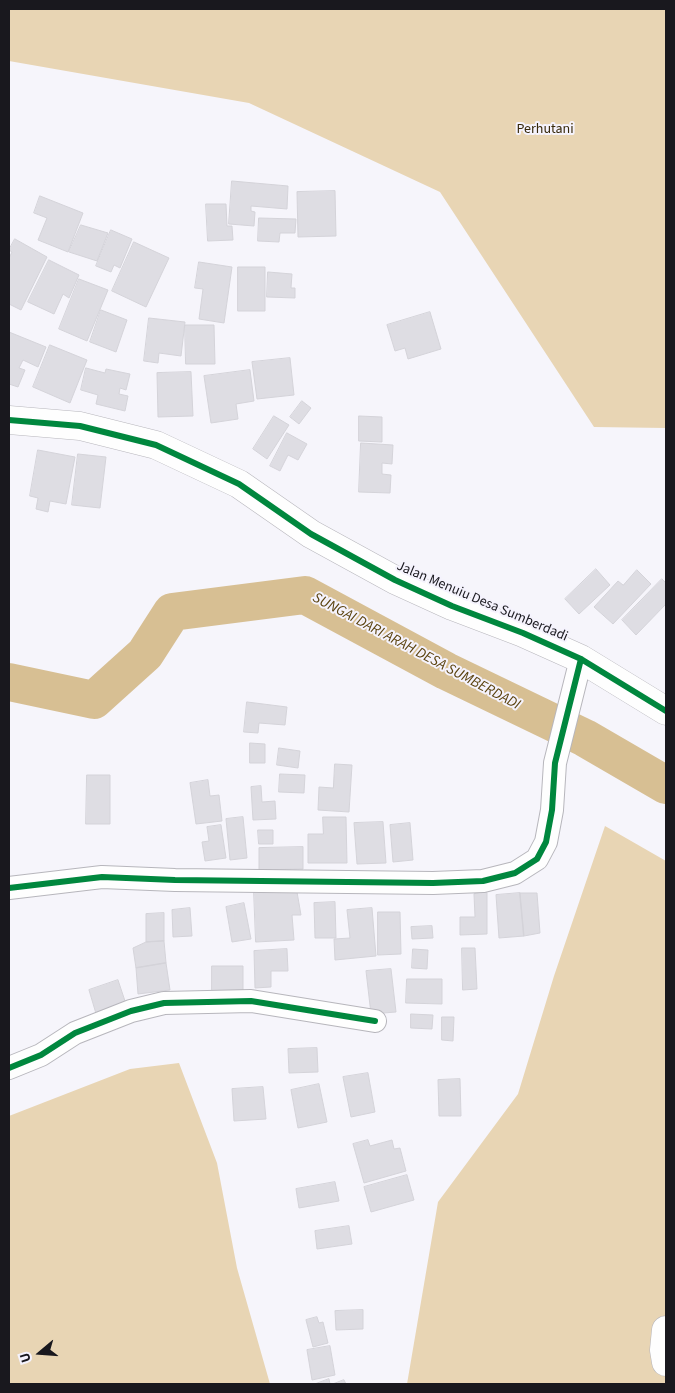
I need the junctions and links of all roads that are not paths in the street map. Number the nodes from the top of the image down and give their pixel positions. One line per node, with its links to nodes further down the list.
1 (9, 420): 2 (street, Jalan Menuiu Desa Sumberdadi)
2 (581, 659): 3 (street, Jalan Menuiu Desa Sumberdadi); 4 (street)
3 (666, 711)
4 (9, 888)
5 (375, 1021): 6 (street)
6 (9, 1068)
7 (666, 1330): 8 (street)
8 (666, 1362)

